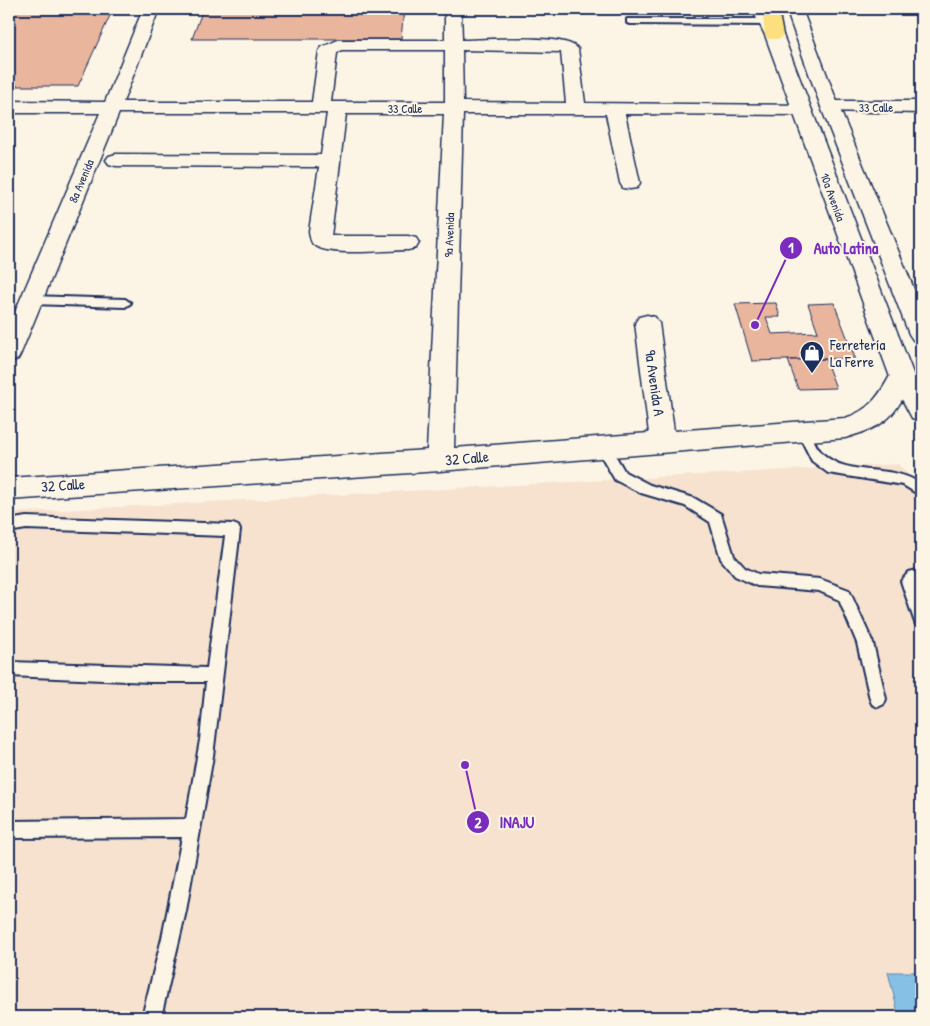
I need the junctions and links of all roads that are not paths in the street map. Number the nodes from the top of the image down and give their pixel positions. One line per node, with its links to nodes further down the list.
1 (151, 9): 8 (street, 8a Avenida)
2 (452, 9): 6 (street, 9a Avenida)
3 (794, 9): 9 (street)
4 (768, 17): 5 (lane); 15 (street, 10a Avenida)
5 (630, 21)
6 (452, 46): 11 (street); 12 (street, 9a Avenida); 13 (street)
7 (9, 107): 8 (street, 33 Calle)
8 (112, 107): 11 (street, 33 Calle); 21 (street, 8a Avenida)
9 (830, 107): 10 (street, 33 Calle); 18 (street)
10 (921, 107)
11 (329, 108): 12 (street, 33 Calle); 17 (street)
12 (454, 108): 13 (street, 33 Calle); 31 (street, 9a Avenida)
13 (576, 109): 14 (street, 33 Calle)
14 (614, 109): 15 (street, 33 Calle); 19 (street)
15 (802, 109): 18 (street); 26 (street, 10a Avenida)
16 (116, 160): 17 (street)
17 (328, 161): 20 (street)
18 (853, 164): 24 (street)
19 (630, 182)
20 (408, 243)
21 (31, 300): 22 (lane); 25 (street, 8a Avenida)
22 (125, 303)
23 (647, 323): 29 (street, 9a Avenida A)
24 (921, 334)
25 (9, 353)
26 (902, 378): 27 (street, 10a Avenida); 28 (street, 32 Calle)
27 (921, 411)
28 (803, 431): 29 (street, 32 Calle); 33 (lane)
29 (663, 442): 30 (street, 32 Calle)
30 (602, 447): 31 (street, 32 Calle); 39 (lane)
31 (440, 460): 32 (street, 32 Calle)
32 (9, 489)
33 (921, 491)
34 (9, 526): 38 (lane)
35 (921, 575): 36 (lane)
36 (921, 620)
37 (9, 669): 38 (lane)
38 (214, 675): 40 (lane)
39 (878, 699)
40 (192, 828): 41 (lane); 42 (lane)
41 (9, 829)
42 (152, 1017)

